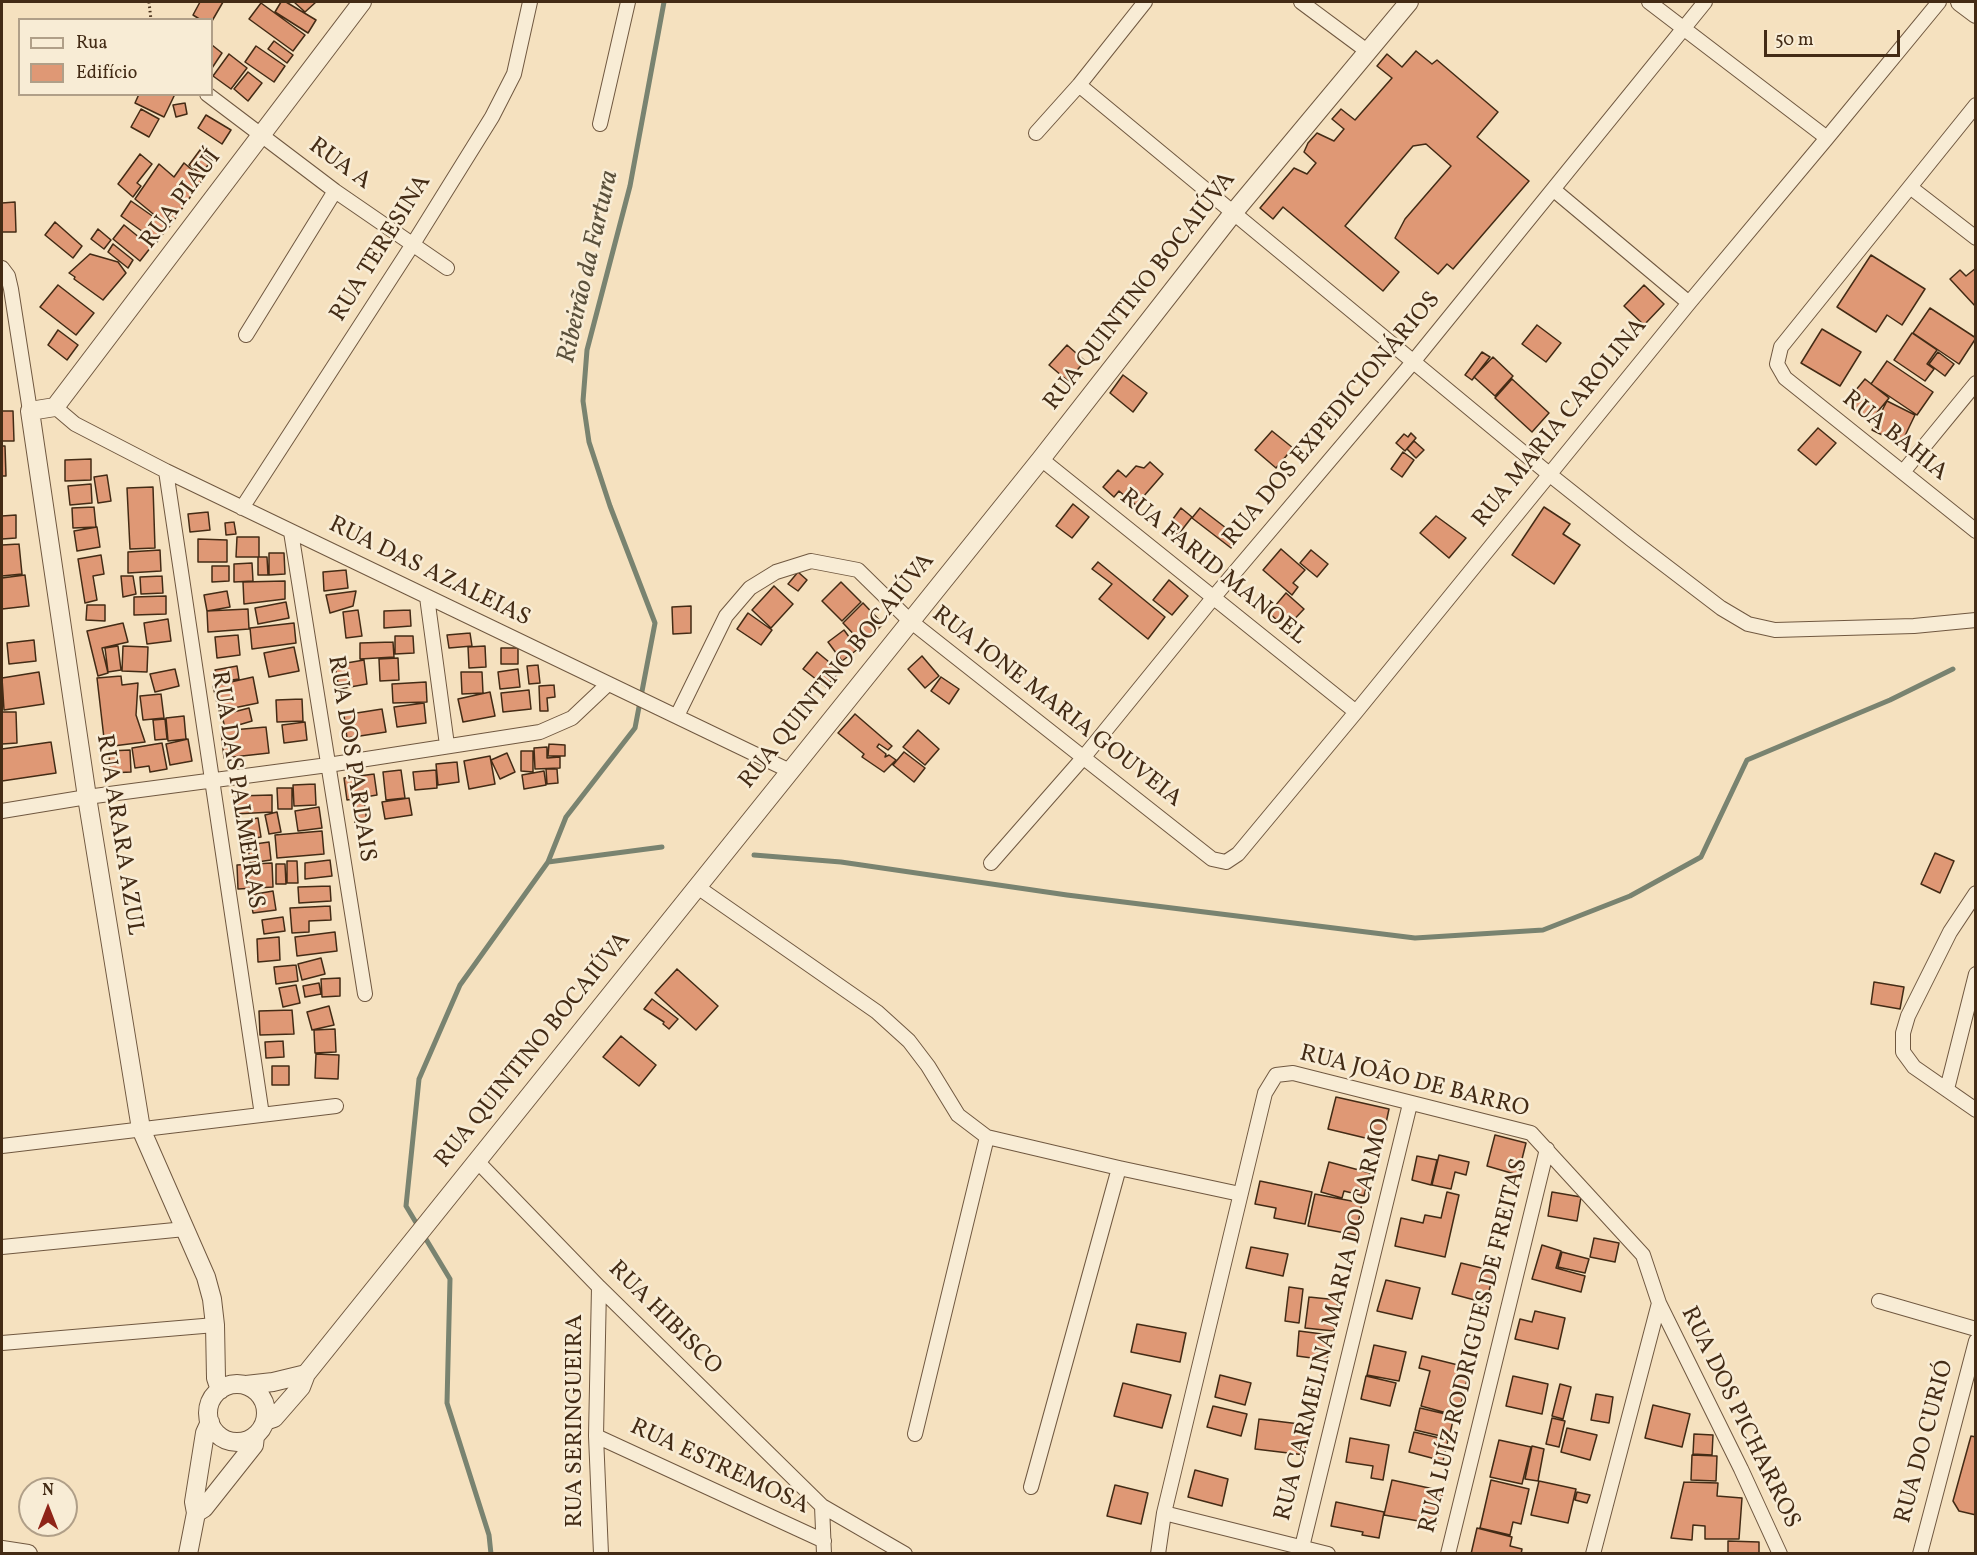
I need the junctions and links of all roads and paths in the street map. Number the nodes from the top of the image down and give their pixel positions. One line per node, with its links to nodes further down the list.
1 (149, 2): 13 (path)
2 (362, 2): 21 (street, RUA PIAUÍ)
3 (530, 2): 28 (street, RUA TERESINA)
4 (628, 2): 19 (street)
5 (1145, 2): 16 (street)
6 (1301, 2): 15 (street)
7 (1409, 2): 15 (street, RUA QUINTINO BOCAIÚVA)
8 (1649, 2): 14 (street)
9 (1705, 2): 14 (street, RUA DOS EXPEDICIONÁRIOS)
10 (1939, 2): 22 (street, RUA MARIA CAROLINA)
11 (1960, 2): 12 (street)
12 (1976, 14)
13 (151, 18)
14 (1683, 28): 22 (street); 24 (street, RUA DOS EXPEDICIONÁRIOS)
15 (1367, 51): 26 (street, RUA QUINTINO BOCAIÚVA)
16 (1079, 85): 20 (street); 26 (street)
17 (210, 96): 21 (street, RUA A)
18 (1976, 105): 23 (street)
19 (600, 124)
20 (1036, 133)
21 (261, 136): 25 (street, RUA A); 35 (street, RUA PIAUÍ)
22 (1827, 138): 31 (street, RUA MARIA CAROLINA)
23 (1910, 187): 27 (street); 39 (street, RUA BAHIA)
24 (1554, 190): 31 (street); 33 (street, RUA DOS EXPEDICIONÁRIOS)
25 (335, 191): 28 (street, RUA A); 32 (street)
26 (1234, 212): 33 (street); 37 (street, RUA QUINTINO BOCAIÚVA)
27 (1976, 238)
28 (413, 244): 29 (street, RUA A); 41 (street, RUA TERESINA)
29 (447, 268)
30 (5, 272): 36 (street, RUA ARARA AZUL)
31 (1689, 303): 40 (street, RUA MARIA CAROLINA)
32 (246, 335)
33 (1413, 362): 40 (street); 45 (street, RUA DOS EXPEDICIONÁRIOS)
34 (1976, 383): 39 (street)
35 (55, 407): 36 (street); 38 (street, RUA DAS AZALEIAS)
36 (30, 411): 56 (street, RUA ARARA AZUL)
37 (1041, 459): 45 (street, RUA FARID MANOEL); 46 (street, RUA QUINTINO BOCAIÚVA)
38 (166, 471): 41 (street, RUA DAS AZALEIAS); 55 (street, RUA DAS PALMEIRAS)
39 (1903, 472): 42 (street, RUA BAHIA)
40 (1549, 474): 47 (street); 49 (street, RUA MARIA CAROLINA)
41 (242, 508): 43 (street, RUA DAS AZALEIAS)
42 (1976, 531)
43 (291, 532): 44 (street, RUA DAS AZALEIAS); 53 (street, RUA DOS PARDAIS)
44 (427, 597): 48 (street, RUA DAS AZALEIAS); 51 (street)
45 (1213, 598): 49 (street, RUA FARID MANOEL); 52 (street, RUA DOS EXPEDICIONÁRIOS)
46 (909, 620): 50 (street, RUA IONE MARIA GOUVEIA); 52 (street, RUA IONE MARIA GOUVEIA); 54 (street, RUA QUINTINO BOCAIÚVA)
47 (1976, 620)
48 (608, 684): 50 (street, RUA DAS AZALEIAS); 51 (street)
49 (1356, 712): 58 (street, RUA MARIA CAROLINA)
50 (677, 716): 54 (street, RUA DAS AZALEIAS)
51 (447, 745): 53 (street)
52 (1083, 758): 58 (street, RUA IONE MARIA GOUVEIA); 59 (street, RUA DOS EXPEDICIONÁRIOS)
53 (328, 765): 55 (street); 63 (street, RUA DOS PARDAIS)
54 (790, 771): 60 (street, RUA QUINTINO BOCAIÚVA)
55 (212, 781): 56 (street); 68 (street, RUA DAS PALMEIRAS)
56 (87, 797): 57 (street); 69 (street, RUA ARARA AZUL)
57 (2, 811)
58 (1212, 859)
59 (991, 863)
60 (696, 886): 70 (street); 73 (street, RUA QUINTINO BOCAIÚVA)
61 (1976, 893): 64 (street)
62 (1976, 974): 64 (street)
63 (365, 994)
64 (1947, 1089): 67 (street)
65 (1410, 1104): 72 (street, RUA JOÃO DE BARRO); 75 (street, RUA JOÃO DE BARRO); 97 (street, RUA CARMELINA MARIA DO CARMO)
66 (336, 1106): 68 (street)
67 (1976, 1110)
68 (262, 1115): 69 (street)
69 (141, 1129): 71 (street); 76 (street, RUA ARARA AZUL)
70 (987, 1137): 74 (street); 90 (street)
71 (2, 1146)
72 (1547, 1149): 80 (street, RUA JOÃO DE BARRO); 105 (street, RUA LUÍZ RODRIGUES DE FREITAS)
73 (477, 1161): 78 (street, RUA HIBISCO); 85 (street, RUA QUINTINO BOCAIÚVA)
74 (1119, 1168): 75 (street); 92 (street)
75 (1240, 1194): 95 (street)
76 (185, 1229): 77 (street); 81 (street, RUA ARARA AZUL)
77 (2, 1247)
78 (599, 1287): 91 (street, RUA SERINGUEIRA); 93 (street, RUA HIBISCO)
79 (1878, 1300): 82 (street)
80 (1659, 1303): 106 (street); 107 (street, RUA DOS PICHARROS)
81 (215, 1325): 84 (street); 87 (street, RUA ARARA AZUL)
82 (1976, 1329)
83 (1976, 1341): 108 (street, RUA DO CURIÓ)
84 (2, 1343)
85 (306, 1374): 86 (street); 89 (street, RUA QUINTINO BOCAIÚVA)
86 (246, 1385): 87 (street); 89 (street)
87 (220, 1390): 88 (street)
88 (210, 1422): 89 (street); 94 (street)
89 (260, 1428): 94 (street)
90 (915, 1434)
91 (596, 1436): 96 (street, RUA ESTREMOSA); 101 (street, RUA SERINGUEIRA)
92 (1031, 1487)
93 (822, 1506): 96 (street); 102 (street, RUA HIBISCO)
94 (196, 1513): 100 (street)
95 (1164, 1513): 97 (street); 103 (street)
96 (824, 1547)
97 (1302, 1547): 104 (street)
98 (2, 1550): 99 (street)
99 (28, 1554)
100 (188, 1554)
101 (601, 1554)
102 (905, 1554)
103 (1158, 1554)
104 (1328, 1554)
105 (1448, 1554)
106 (1593, 1554)
107 (1780, 1554)
108 (1920, 1554)

